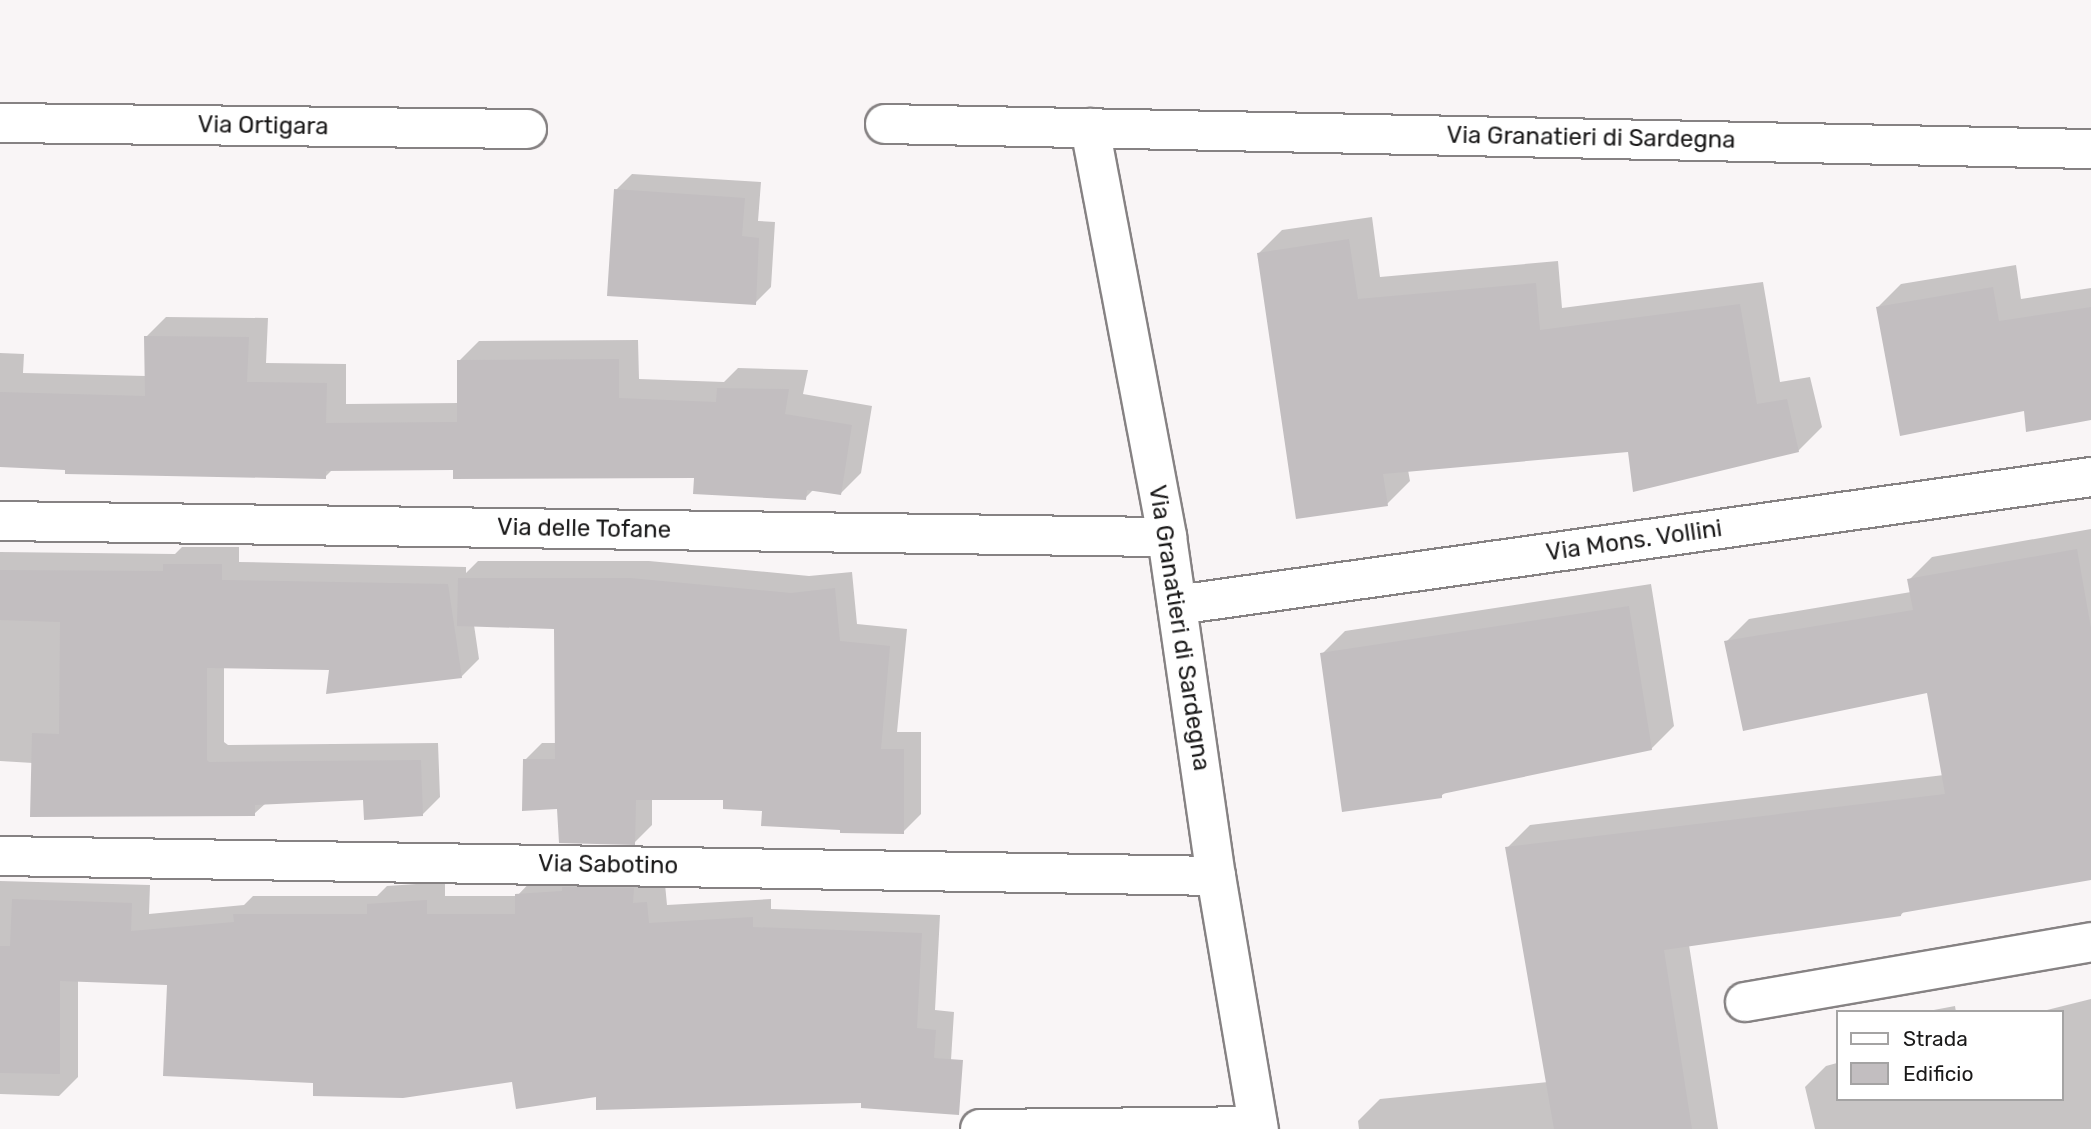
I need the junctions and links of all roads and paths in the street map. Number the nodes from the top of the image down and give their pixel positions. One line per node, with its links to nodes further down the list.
1 (0, 123): 4 (street, Via Ortigara)
2 (885, 124): 3 (street, Via Granatieri di Sardegna)
3 (1090, 128): 5 (street, Via Granatieri di Sardegna); 8 (street, Via Granatieri di Sardegna)
4 (527, 129)
5 (2091, 149)
6 (2091, 477): 9 (street, Via Mons. Vollini)
7 (0, 521): 8 (street, Via delle Tofane)
8 (1167, 537): 9 (street, Via Granatieri di Sardegna)
9 (1177, 605): 11 (street, Via Granatieri di Sardegna)
10 (0, 856): 11 (street, Via Sabotino)
11 (1216, 876): 14 (street, Via Granatieri di Sardegna)
12 (2091, 942): 13 (street)
13 (1745, 1002)
14 (1259, 1128): 15 (street)
15 (980, 1129)

